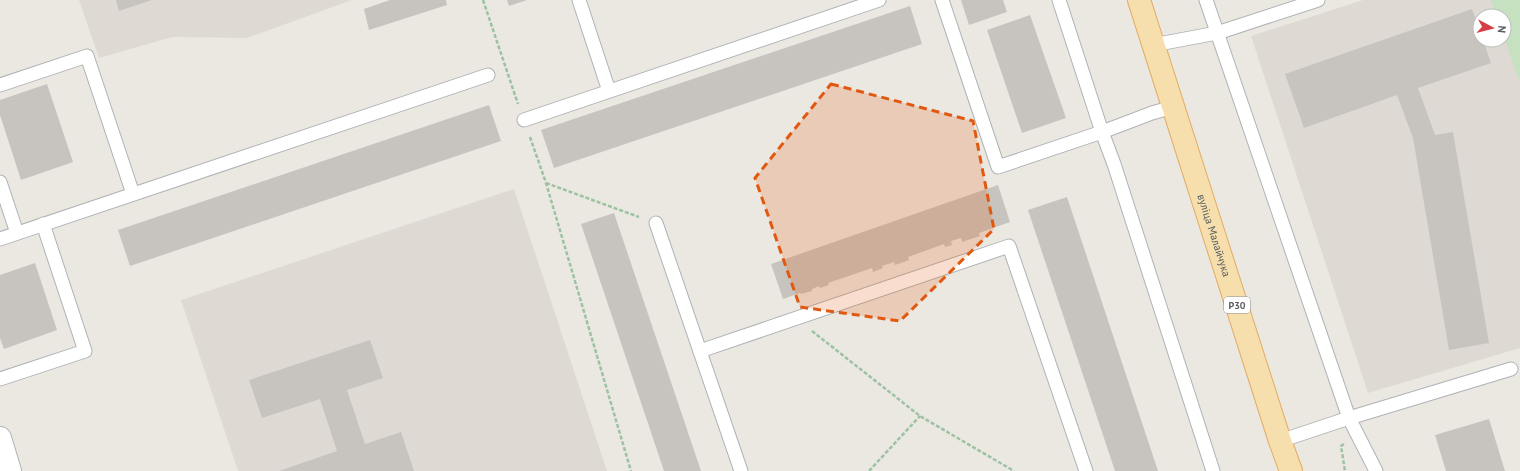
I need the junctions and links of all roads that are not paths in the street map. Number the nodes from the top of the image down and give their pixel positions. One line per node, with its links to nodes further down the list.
1 (579, 0): 12 (lane)
2 (879, 0): 12 (lane)
3 (942, 0): 15 (lane)
4 (1059, 0): 15 (lane)
5 (1139, 0): 9 (main road, вуліца Малайчука / Р30)
6 (1206, 0): 8 (lane)
7 (1318, 0): 8 (lane)
8 (1217, 33): 9 (lane); 25 (lane)
9 (1153, 45): 13 (main road, вуліца Малайчука / Р30)
10 (488, 75): 17 (lane)
11 (0, 85): 17 (lane)
12 (609, 91): 14 (lane)
13 (1173, 107): 15 (lane); 27 (main road, вуліца Малайчука / Р30)
14 (524, 120)
15 (1102, 132): 31 (lane)
16 (0, 182): 20 (lane)
17 (133, 194): 19 (lane)
18 (656, 223): 22 (lane)
19 (43, 224): 20 (lane); 24 (lane)
20 (17, 233): 21 (lane)
21 (0, 238)
22 (700, 351): 28 (lane); 30 (lane)
23 (1511, 369): 25 (lane)
24 (0, 380)
25 (1349, 418): 27 (lane); 33 (lane)
26 (0, 438): 29 (street)
27 (1280, 442): 32 (main road, вуліца Малайчука / Р30)
28 (1081, 470)
29 (10, 471)
30 (741, 471)
31 (1213, 471)
32 (1292, 471)
33 (1376, 471)

